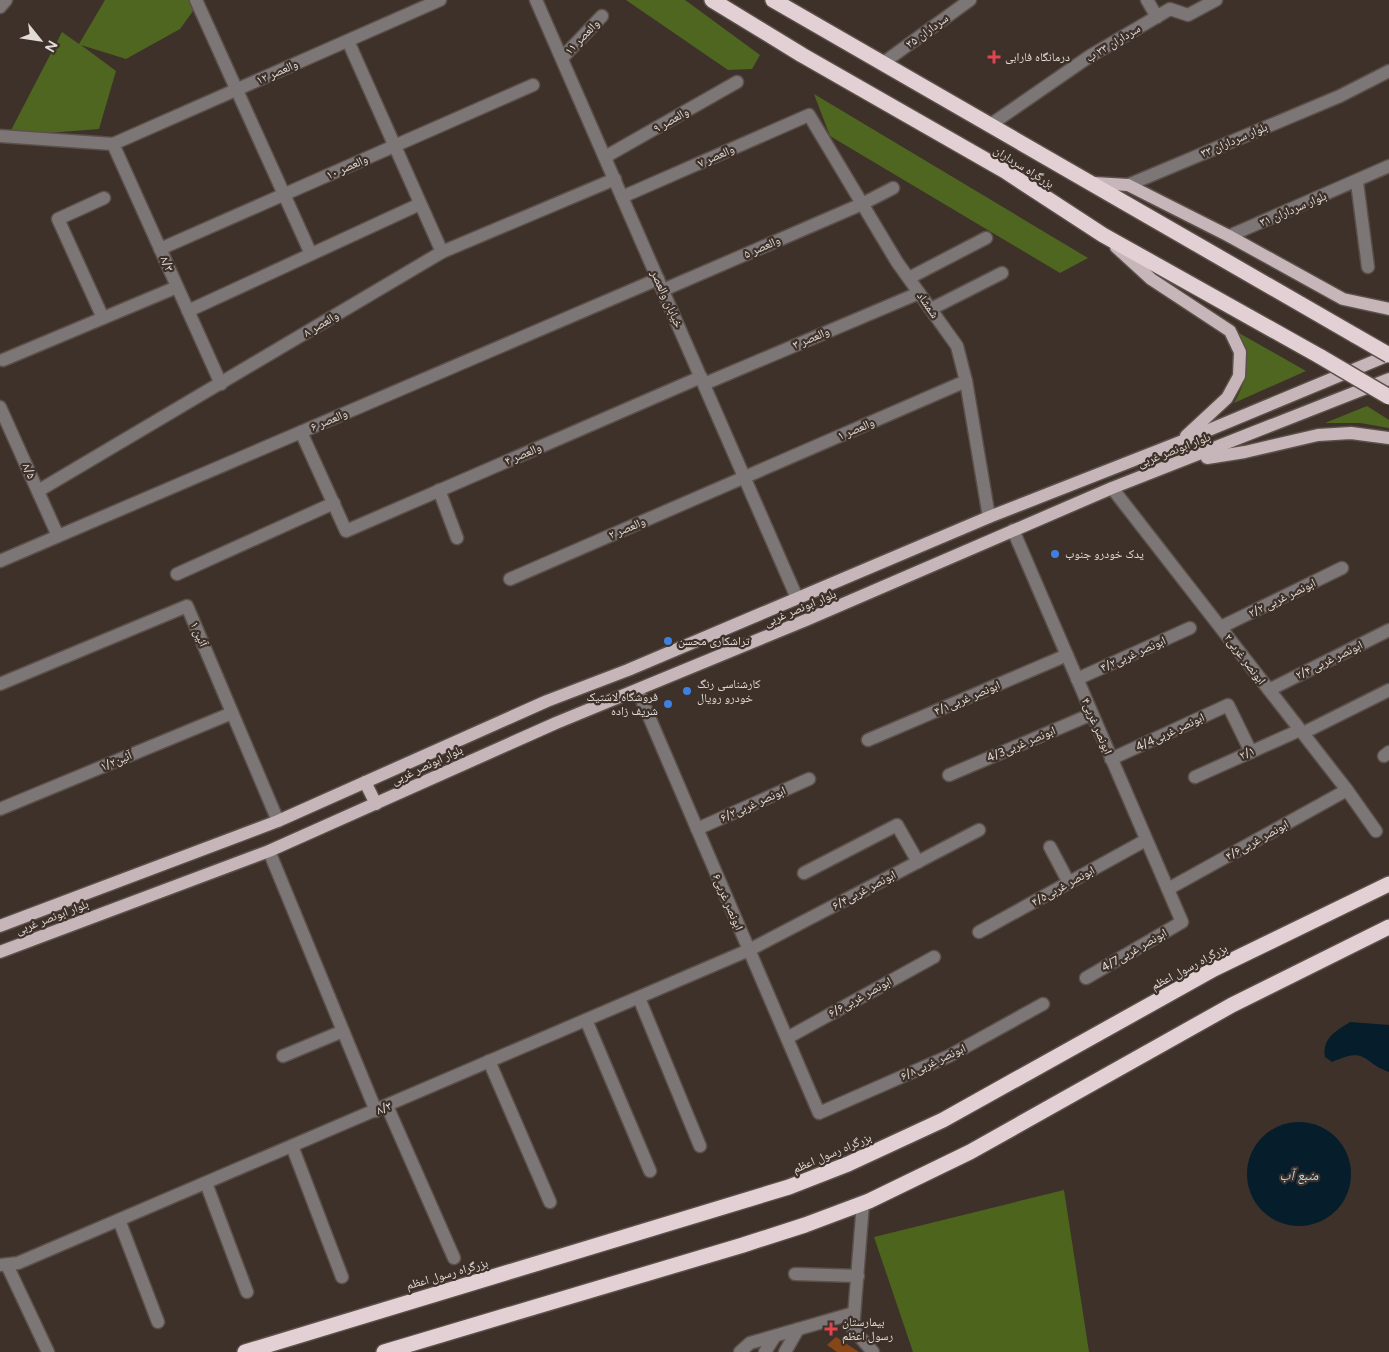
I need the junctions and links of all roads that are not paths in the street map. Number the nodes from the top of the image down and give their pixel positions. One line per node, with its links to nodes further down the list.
1 (6, 0): 10 (street)
2 (196, 0): 19 (street)
3 (440, 0): 13 (street, والعصر ۱۲)
4 (536, 0): 14 (street, خیابان والعصر)
5 (712, 0): 37 (highway, بزرگراه سرداران)
6 (970, 0): 15 (street, سرداران ۳۵)
7 (1147, 0): 12 (street)
8 (1216, 0): 12 (street, سرداران ۳۳ ب)
9 (778, 1): 15 (highway, بزرگراه سرداران)
10 (0, 7)
11 (602, 16): 14 (street, والعصر ۱۱)
12 (1157, 17): 21 (street, سرداران ۳۳ ب)
13 (348, 41): 19 (street, والعصر ۱۲); 24 (street)
14 (562, 58): 25 (street, خیابان والعصر)
15 (883, 62): 21 (highway, بزرگراه سرداران)
16 (1389, 71): 30 (street, بلوار سرداران ۳۳)
17 (736, 82): 25 (street, والعصر ۹)
18 (533, 85): 24 (street, والعصر ۱۰)
19 (237, 90): 23 (street, والعصر ۱۲); 32 (street)
20 (809, 115): 33 (street, والعصر ۷); 36 (street, شمشاد)
21 (990, 124): 29 (highway, بزرگراه سرداران)
22 (0, 136): 23 (street)
23 (113, 144): 40 (street, ۸/۳)
24 (395, 146): 32 (street, والعصر ۱۰); 35 (street)
25 (605, 157): 27 (street, خیابان والعصر)
26 (1389, 166): 28 (street, بلوار سرداران ۳۱)
27 (615, 179): 33 (street, خیابان والعصر); 41 (street, والعصر ۸)
28 (1357, 182): 38 (street, بلوار سرداران ۳۱); 43 (street)
29 (1094, 183): 30 (main road); 53 (highway, بزرگراه سرداران, bridge)
30 (1128, 185): 38 (main road)
31 (893, 188): 36 (street, والعصر ۵)
32 (284, 194): 40 (street, والعصر ۱۰); 42 (street)
33 (622, 197): 46 (street, خیابان والعصر)
34 (104, 198): 52 (street)
35 (420, 204): 41 (street); 42 (street)
36 (862, 204): 45 (street, شمشاد); 46 (street, والعصر ۵)
37 (1103, 235): 59 (highway, بزرگراه سرداران, bridge); 64 (main road)
38 (1229, 236): 50 (main road)
39 (986, 238): 45 (street)
40 (160, 249): 47 (street, ۸/۳)
41 (442, 252): 58 (street, والعصر ۸)
42 (311, 254): 51 (street)
43 (1368, 268)
44 (1002, 273): 49 (street)
45 (909, 278): 48 (street, شمشاد)
46 (660, 284): 56 (street, خیابان والعصر); 62 (street, والعصر ۶)
47 (177, 287): 51 (street, ۸/۳); 52 (street)
48 (919, 293): 49 (street, شمشاد); 56 (street, والعصر ۳)
49 (931, 309): 57 (street, شمشاد)
50 (1389, 309)
51 (188, 311): 58 (street, ۸/۳)
52 (103, 318): 54 (street)
53 (1389, 355): 64 (main road, بلوار ابونصر غربی)
54 (3, 360)
55 (1389, 379): 65 (main road, بلوار ابونصر غربی)
56 (702, 380): 66 (street, خیابان والعصر); 69 (street, والعصر ۴)
57 (966, 381): 66 (street, والعصر ۱); 71 (street, شمشاد)
58 (220, 384): 68 (street, والعصر ۸)
59 (1389, 397)
60 (0, 407): 61 (street, ۸/۵)
61 (4, 424): 68 (street, ۸/۵)
62 (301, 432): 70 (street); 73 (street, والعصر ۶)
63 (1389, 438): 65 (main road)
64 (1180, 442): 71 (main road, بلوار ابونصر غربی)
65 (1187, 461): 67 (main road, بلوار ابونصر غربی)
66 (745, 477): 78 (street, والعصر ۲); 79 (street, خیابان والعصر)
67 (1112, 488): 72 (main road, بلوار ابونصر غربی); 80 (street, ۲ابونصر غربی)
68 (38, 490): 73 (street, ۸/۵)
69 (439, 490): 70 (street, والعصر ۴); 74 (street)
70 (334, 504): 77 (street)
71 (989, 516): 79 (main road, بلوار ابونصر غربی)
72 (1013, 530): 83 (street, ۴ابونصر غربی); 88 (main road, بلوار ابونصر غربی)
73 (58, 536): 75 (street, والعصر ۶)
74 (456, 538)
75 (0, 561)
76 (1342, 568): 80 (street, ابونصر غربی ۲/۲)
77 (177, 574)
78 (510, 579)
79 (797, 598): 98 (main road, بلوار ابونصر غربی)
80 (1221, 627): 86 (street, ۲ابونصر غربی)
81 (1190, 628): 84 (street, ۴/۲ابونصر غربی)
82 (1389, 630): 86 (street, ابونصر غربی ۲/۴)
83 (1067, 656): 84 (street, ۴ابونصر غربی); 92 (street, ۴/۱ابونصر غربی)
84 (1077, 679): 90 (street, ۴ابونصر غربی)
85 (0, 684): 89 (street, آئین ۱)
86 (1269, 690): 91 (street, ۲ابونصر غربی)
87 (1389, 690): 91 (street, ۲/۱)
88 (638, 691): 100 (main road, بلوار ابونصر غربی); 103 (street, ۶ابونصر غربی)
89 (232, 713): 101 (street, ۱/۲آئین); 102 (street, آئین ۱)
90 (1092, 714): 94 (street, ۴ابونصر غربی); 95 (street, 4/3ابونصر غربی)
91 (1301, 732): 93 (street, ۲/۱); 99 (street, ۲ابونصر غربی)
92 (868, 740)
93 (1251, 752): 94 (street, 4/4ابونصر غربی); 96 (street, ۲/۱)
94 (1112, 759): 106 (street, ۴ابونصر غربی)
95 (949, 775)
96 (1195, 777)
97 (809, 779): 103 (street, ۶/۲ابونصر غربی)
98 (365, 782): 100 (main road); 102 (main road, بلوار ابونصر غربی)
99 (1347, 790): 105 (street, ۲ابونصر غربی); 113 (street, ۴/۶ابونصر غربی)
100 (376, 804): 108 (main road, بلوار ابونصر غربی)
101 (0, 809)
102 (278, 821): 115 (main road, بلوار ابونصر غربی)
103 (697, 829): 118 (street, ۶ابونصر غربی)
104 (979, 830): 109 (street, ۶/۴ابونصر غربی)
105 (1376, 832)
106 (1146, 840): 111 (street, ۴/۵ابونصر غربی); 113 (street, ۴ابونصر غربی)
107 (1050, 847): 111 (street)
108 (269, 851): 119 (main road, بلوار ابونصر غربی); 125 (street)
109 (918, 862): 110 (street); 118 (street, ۶/۴ابونصر غربی)
110 (804, 873)
111 (1069, 882): 117 (street, ۴/۵ابونصر غربی)
112 (1389, 884): 149 (highway, بزرگراه رسول اعظم)
113 (1168, 889): 114 (street, ۴ابونصر غربی)
114 (1182, 922): 121 (street, 4/7ابونصر غربی)
115 (0, 926)
116 (1389, 928): 136 (highway)
117 (980, 932)
118 (749, 950): 122 (street, ۸/۳); 126 (street, ۶ابونصر غربی)
119 (0, 952)
120 (934, 957): 126 (street, ۶/۶ابونصر غربی)
121 (1086, 978)
122 (639, 998): 124 (street, ۸/۳); 132 (street)
123 (1043, 1004): 130 (street, ۶/۸ابونصر غربی)
124 (586, 1020): 128 (street, ۸/۳); 133 (street)
125 (343, 1031): 127 (street); 129 (street)
126 (787, 1038): 130 (street, ۶ابونصر غربی)
127 (283, 1056)
128 (490, 1062): 129 (street, ۸/۳); 135 (street)
129 (382, 1109): 131 (street, ۸/۳); 138 (street)
130 (819, 1113)
131 (292, 1146): 134 (street, ۸/۳); 142 (street)
132 (700, 1146)
133 (650, 1171)
134 (206, 1183): 137 (street, ۸/۳); 143 (street)
135 (550, 1202)
136 (863, 1203): 141 (street); 150 (highway)
137 (120, 1220): 139 (street, ۸/۳); 145 (street)
138 (454, 1258)
139 (8, 1264): 148 (street)
140 (795, 1274): 141 (street)
141 (858, 1276): 144 (street)
142 (342, 1277)
143 (247, 1292)
144 (854, 1313): 146 (street); 154 (street)
145 (158, 1322)
146 (798, 1329): 147 (street); 153 (street)
147 (775, 1336): 151 (street); 152 (street)
148 (48, 1352)
149 (248, 1352)
150 (384, 1352)
151 (740, 1352)
152 (764, 1352)
153 (785, 1352)
154 (873, 1352)

